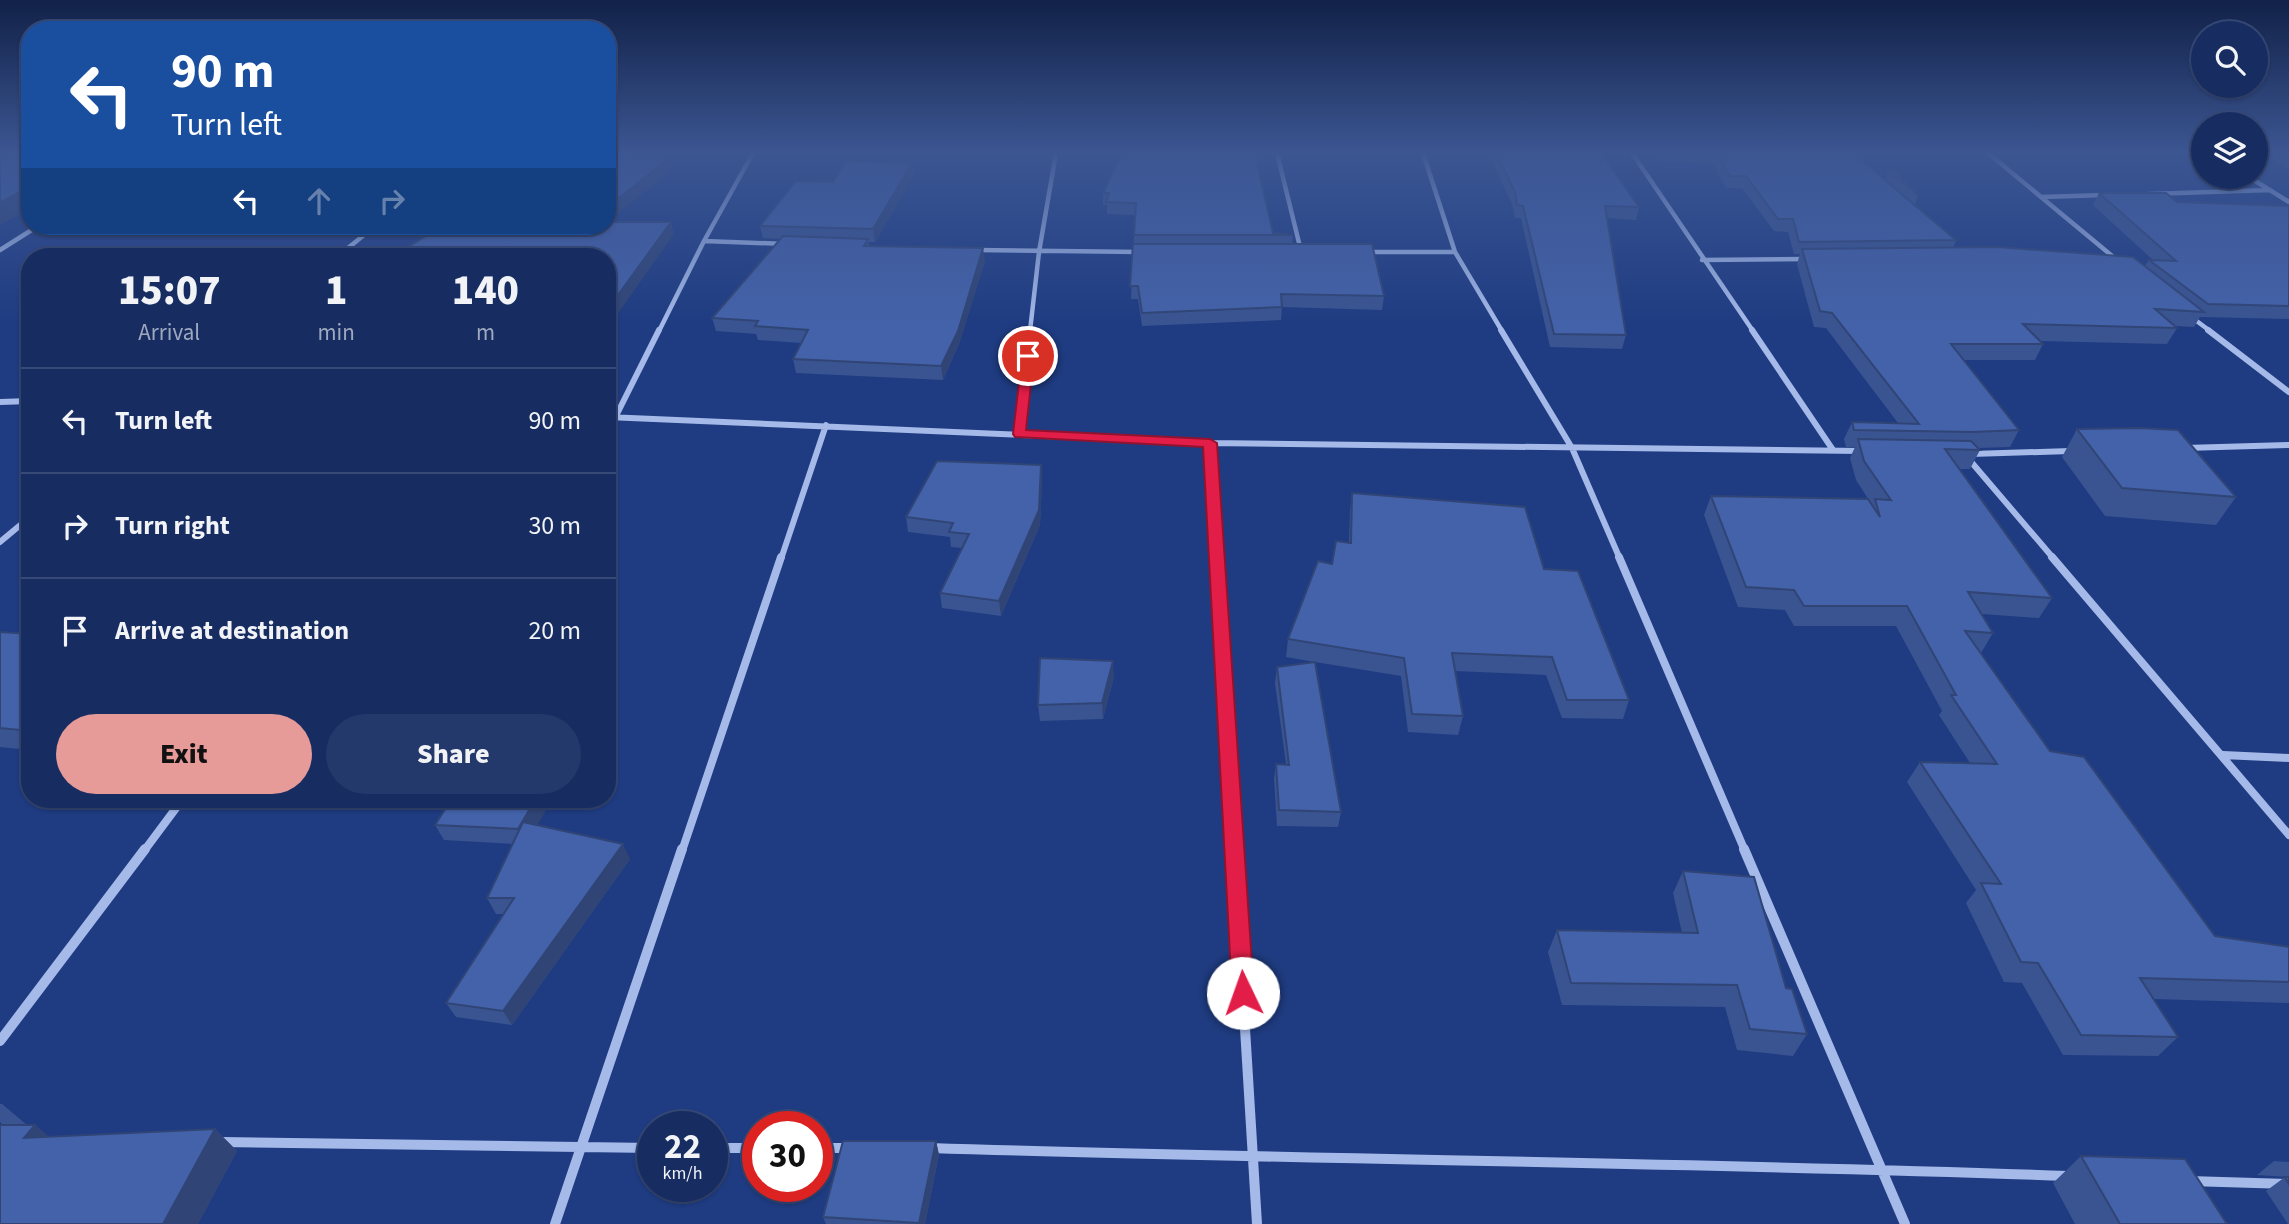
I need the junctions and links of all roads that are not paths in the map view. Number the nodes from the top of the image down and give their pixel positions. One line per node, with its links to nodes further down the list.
1 (721, 210): 9 (street)
2 (1046, 210): 14 (street)
3 (1291, 210): 17 (street)
4 (1441, 210): 20 (street)
5 (1669, 210): 24 (street)
6 (2057, 210): 22 (street)
7 (24, 235): 12 (street)
8 (364, 235): 11 (street)
9 (704, 241): 10 (street); 30 (street)
10 (788, 244)
11 (348, 248)
12 (0, 250)
13 (969, 250): 14 (street)
14 (1039, 252): 15 (street); 33 (street)
15 (1150, 252)
16 (1288, 252): 17 (street)
17 (1301, 252): 18 (street)
18 (1315, 252)
19 (1357, 252): 20 (street)
20 (1455, 252): 36 (street)
21 (2099, 256): 22 (street)
22 (2112, 256): 25 (street)
23 (1812, 259): 24 (street)
24 (1702, 260): 38 (street)
25 (2123, 265)
26 (2178, 307): 27 (street)
27 (2289, 392)
28 (21, 401): 29 (street)
29 (0, 402)
30 (616, 416)
31 (616, 418): 32 (street)
32 (826, 425): 33 (street); 49 (street)
33 (1019, 434): 34 (street)
34 (1210, 443): 36 (street); 54 (street)
35 (2289, 445): 37 (street)
36 (1572, 448): 38 (street); 55 (street)
37 (2181, 448)
38 (1833, 450): 40 (street)
39 (2086, 450): 43 (street)
40 (1872, 451)
41 (21, 524): 42 (street)
42 (0, 542)
43 (2223, 755): 44 (street); 46 (street)
44 (2289, 758)
45 (176, 808): 47 (street)
46 (2289, 835)
47 (0, 1041)
48 (208, 1142): 49 (street)
49 (583, 1147): 50 (street); 59 (street)
50 (637, 1147)
51 (833, 1148): 52 (street)
52 (858, 1148)
53 (911, 1148): 54 (street)
54 (1253, 1158): 55 (street); 60 (street)
55 (1884, 1169): 56 (street); 61 (street)
56 (2079, 1177)
57 (2177, 1180): 58 (street)
58 (2289, 1184)
59 (555, 1224)
60 (1257, 1224)
61 (1905, 1224)

